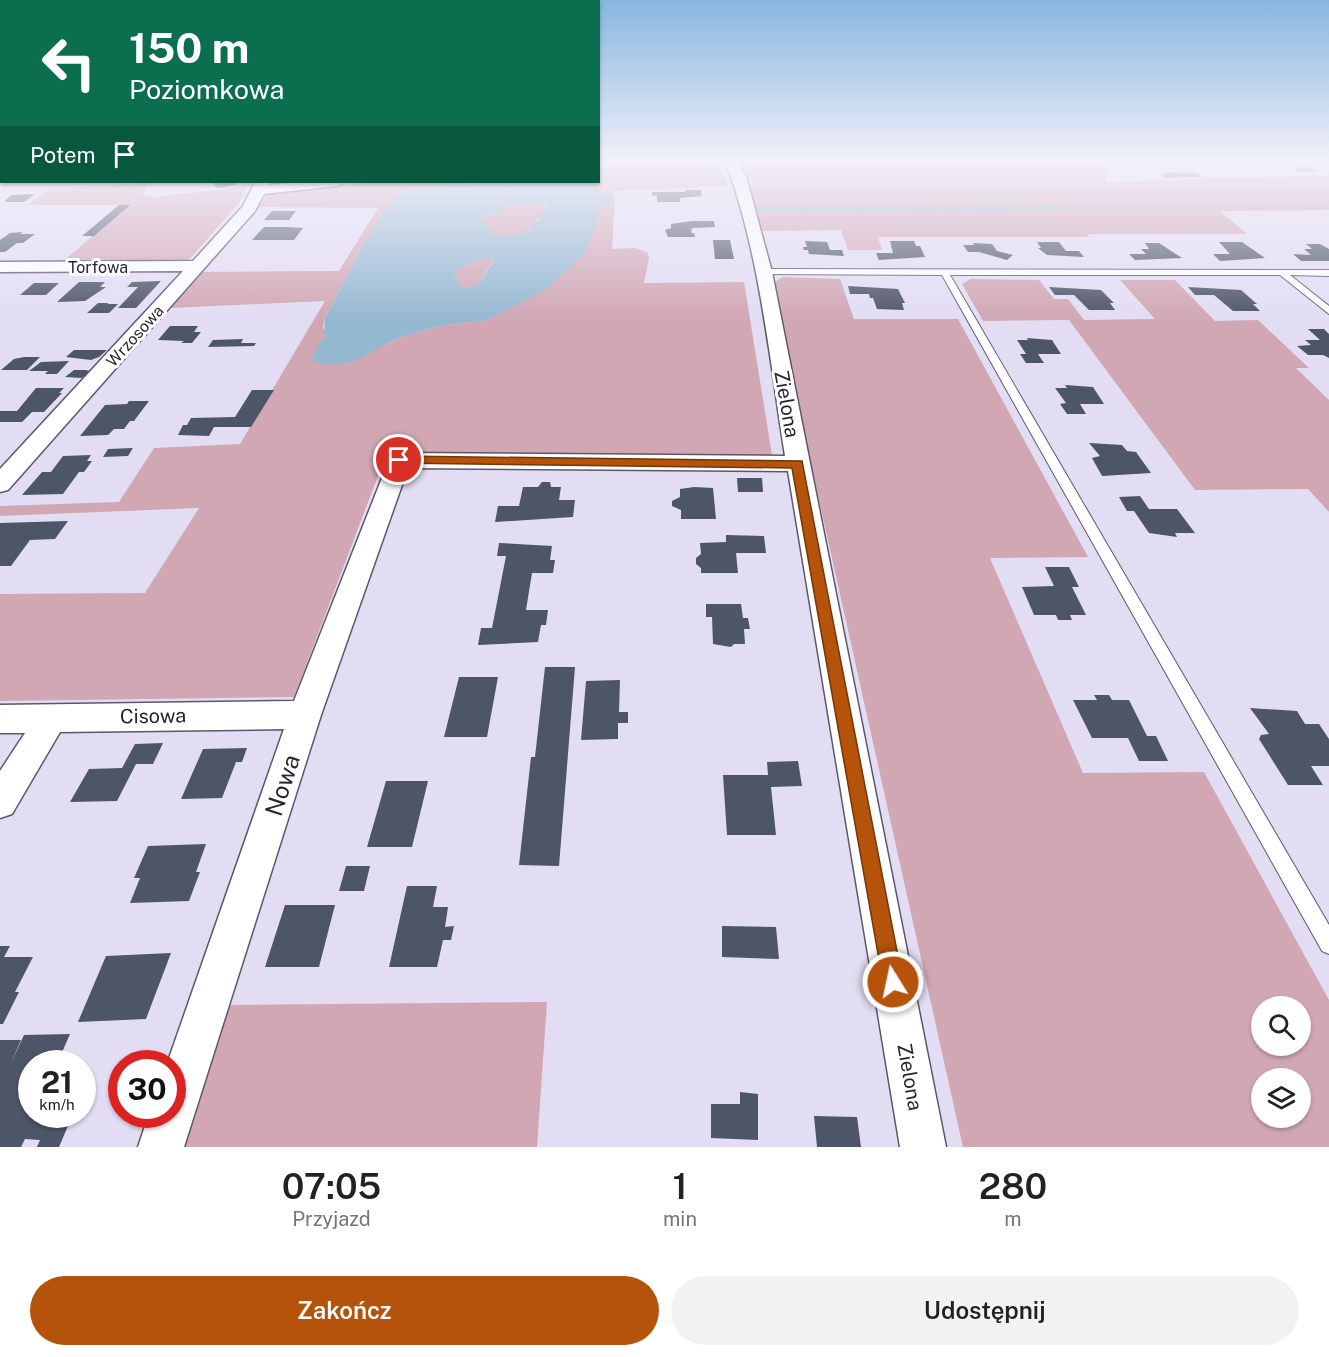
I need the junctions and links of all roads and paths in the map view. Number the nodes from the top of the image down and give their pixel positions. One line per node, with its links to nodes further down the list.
1 (243, 215): 3 (street, Wrzosowa)
2 (749, 215): 5 (street, Zielona)
3 (196, 266): 4 (street, Torfowa); 11 (street, Wrzosowa)
4 (0, 267)
5 (763, 272): 6 (lane); 10 (street, Zielona)
6 (945, 273): 7 (lane); 16 (lane)
7 (1282, 273): 8 (lane); 9 (lane)
8 (1329, 273)
9 (1329, 311)
10 (798, 464): 12 (street, Nowa); 20 (street, Zielona)
11 (0, 484)
12 (305, 715): 13 (street, Cisowa); 17 (street, Nowa)
13 (52, 717): 14 (street, Cisowa); 15 (street)
14 (0, 719)
15 (0, 802)
16 (1329, 944)
17 (186, 1071)
18 (167, 1128): 19 (street, Nowa)
19 (161, 1147)
20 (923, 1147)

